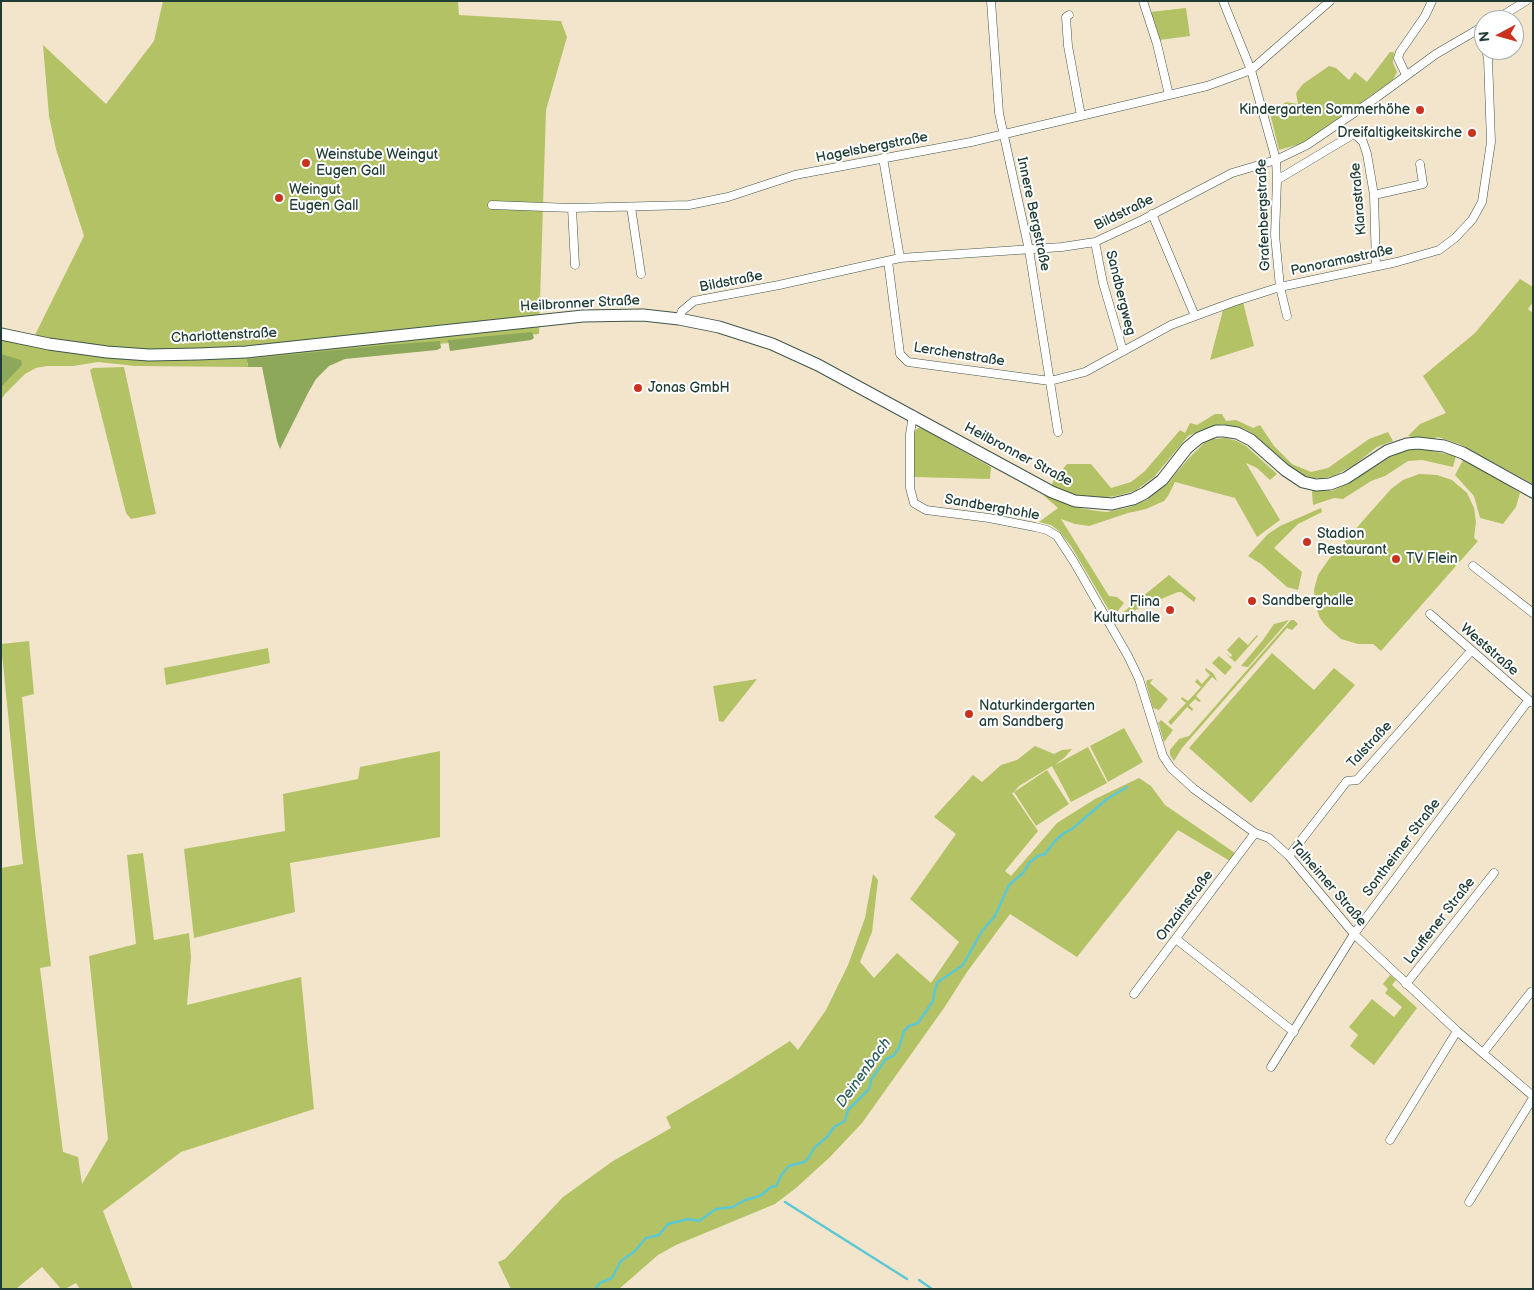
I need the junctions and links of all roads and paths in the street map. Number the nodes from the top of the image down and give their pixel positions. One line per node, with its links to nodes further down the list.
1 (991, 1): 15 (street, Innere Bergstraße)
2 (1144, 1): 13 (street)
3 (1223, 1): 11 (street, Grafenbergstraße)
4 (1330, 1): 11 (street)
5 (1432, 1): 12 (street)
6 (1526, 1): 7 (street)
7 (1511, 10)
8 (1069, 15): 14 (street)
9 (1474, 31): 12 (street, Bildstraße)
10 (1488, 60): 30 (street, Panoramastraße)
11 (1251, 70): 13 (street, Hagelsbergstraße); 17 (street, Grafenbergstraße)
12 (1406, 75): 17 (street, Bildstraße)
13 (1169, 95): 14 (street, Hagelsbergstraße)
14 (1081, 116): 15 (street, Hagelsbergstraße)
15 (1003, 133): 16 (street, Hagelsbergstraße); 26 (street, Innere Bergstraße)
16 (883, 158): 22 (street, Hagelsbergstraße); 27 (street)
17 (1276, 160): 19 (street, Grafenbergstraße); 24 (street, Bildstraße)
18 (1420, 164): 20 (street)
19 (1277, 180): 20 (street, Klarastraße); 32 (street, Grafenbergstraße)
20 (1374, 196): 30 (street, Klarastraße)
21 (492, 205): 23 (street, Hagelsbergstraße)
22 (631, 207): 23 (street, Hagelsbergstraße); 31 (street)
23 (572, 208): 29 (street)
24 (1152, 214): 25 (street, Bildstraße); 33 (street)
25 (1095, 242): 26 (street, Bildstraße); 38 (street, Sandbergweg)
26 (1029, 250): 27 (street, Bildstraße); 39 (street, Innere Bergstraße)
27 (900, 258): 28 (street, Bildstraße)
28 (888, 261): 35 (street, Bildstraße); 39 (street, Lerchenstraße)
29 (575, 265)
30 (1376, 266): 32 (street, Panoramastraße)
31 (642, 274)
32 (1280, 287): 33 (street, Panoramastraße); 34 (street, Grafenbergstraße)
33 (1195, 316): 38 (street, Panoramastraße)
34 (1286, 316)
35 (680, 319): 36 (main road, Heilbronner Straße); 40 (main road, Heilbronner Straße)
36 (449, 329): 37 (main road, Charlottenstraße)
37 (1, 334)
38 (1123, 351): 39 (street, Panoramastraße)
39 (1050, 381): 41 (street, Innere Bergstraße)
40 (913, 415): 42 (main road, Heilbronner Straße); 47 (street, Sandberghohle)
41 (1058, 432)
42 (1532, 492)
43 (1473, 566): 44 (street)
44 (1533, 613)
45 (1430, 614): 46 (street, Weststraße)
46 (1471, 651): 48 (street, Weststraße); 50 (street, Talstraße)
47 (1136, 674): 49 (street, Talheimer Straße)
48 (1530, 702): 52 (street, Sontheimer Straße)
49 (1255, 833): 50 (street, Talheimer Straße); 53 (street, Onzainstraße)
50 (1289, 856): 52 (street, Talheimer Straße)
51 (1494, 873): 54 (street, Lauffener Straße)
52 (1354, 934): 54 (street, Talheimer Straße); 58 (street, Sontheimer Straße)
53 (1176, 939): 56 (street, Onzainstraße); 58 (street)
54 (1406, 984): 57 (street, Talheimer Straße)
55 (1531, 992): 59 (street)
56 (1134, 994)
57 (1457, 1031): 59 (street, Talheimer Straße); 62 (street)
58 (1294, 1032): 60 (street, Sontheimer Straße)
59 (1483, 1053): 61 (street, Talheimer Straße)
60 (1271, 1067)
61 (1533, 1097): 63 (street)
62 (1390, 1140)
63 (1469, 1202)

